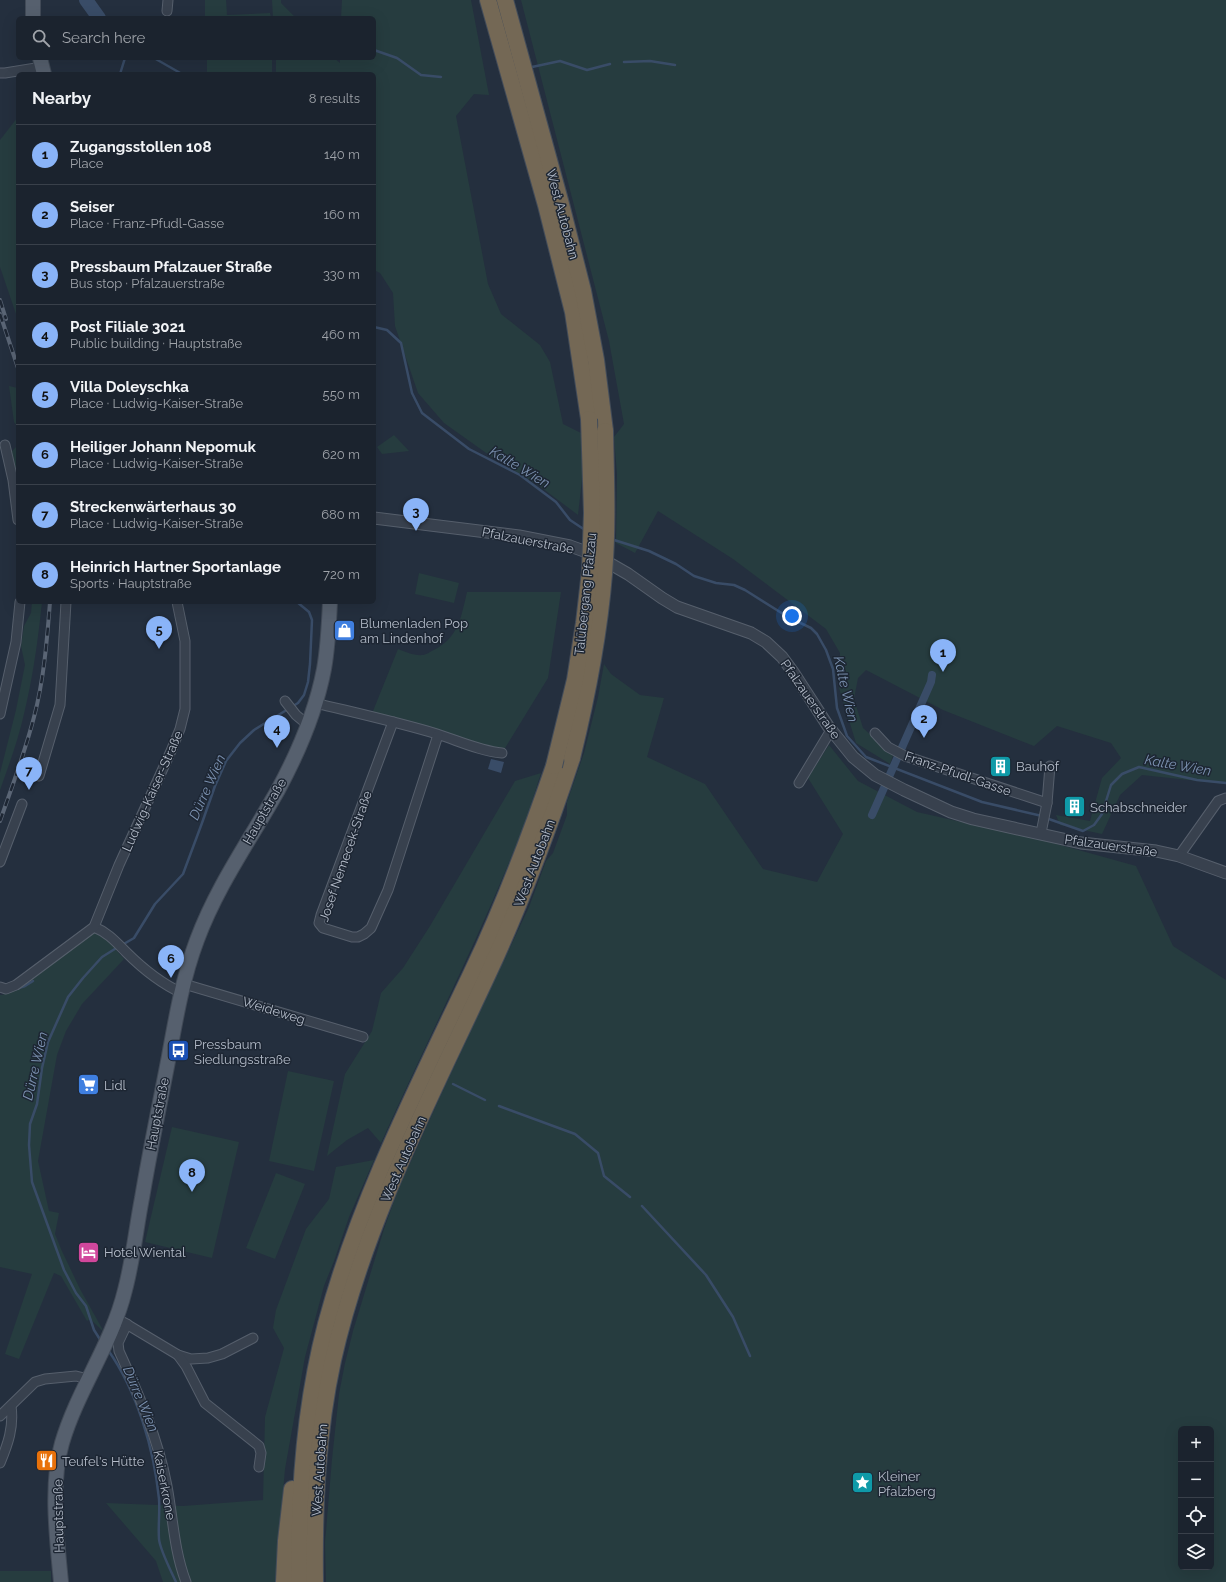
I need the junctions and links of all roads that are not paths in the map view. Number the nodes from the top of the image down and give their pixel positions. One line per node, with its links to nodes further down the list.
1 (33, 0): 6 (main road)
2 (168, 0): 5 (street)
3 (488, 0): 9 (highway, West Autobahn)
4 (505, 0): 10 (highway, West Autobahn)
5 (167, 11)
6 (33, 16)
7 (42, 66): 8 (street)
8 (0, 73)
9 (588, 420): 28 (highway, Talübergang Pfalzau, bridge)
10 (605, 431): 27 (highway, Talübergang Pfalzau, bridge)
11 (5, 445): 12 (street)
12 (16, 504)
13 (376, 518): 23 (street, Pfalzauerstraße)
14 (20, 604): 20 (street)
15 (66, 604): 30 (street)
16 (177, 604): 39 (street, Ludwig-Kaiser-Straße)
17 (330, 604): 19 (main road, Hauptstraße)
18 (286, 702): 22 (street)
19 (315, 703): 21 (street); 22 (main road, Hauptstraße)
20 (0, 714)
21 (393, 722): 25 (street); 25 (street, Josef Nemecek-Straße)
22 (308, 725): 41 (main road, Hauptstraße)
23 (831, 730): 31 (street); 35 (street, Pfalzauerstraße)
24 (875, 733): 34 (street, Franz-Pfudl-Gasse)
25 (438, 735): 26 (street)
26 (502, 753)
27 (572, 758): 56 (highway, West Autobahn)
28 (554, 766): 48 (highway, West Autobahn)
29 (1050, 766): 34 (street)
30 (39, 776)
31 (799, 783)
32 (1226, 798): 36 (street)
33 (22, 804): 37 (street)
34 (1047, 806): 35 (street)
35 (1042, 829): 36 (street, Pfalzauerstraße)
36 (1179, 856): 38 (street, Pfalzauerstraße)
37 (0, 862)
38 (1226, 873)
39 (94, 927): 40 (street); 41 (street)
40 (0, 987)
41 (183, 988): 42 (street, Weideweg); 43 (main road, Hauptstraße)
42 (363, 1037)
43 (122, 1321): 45 (street); 46 (main road, Hauptstraße); 53 (street, Kaiserkrone)
44 (253, 1338): 45 (street)
45 (178, 1355): 51 (street)
46 (88, 1379): 47 (street); 52 (main road, Hauptstraße)
47 (11, 1406): 49 (street); 50 (street)
48 (309, 1406): 54 (highway); 55 (highway, West Autobahn)
49 (0, 1416)
50 (0, 1463)
51 (259, 1467)
52 (61, 1582)
53 (186, 1582)
54 (284, 1582)
55 (300, 1582)
56 (315, 1582)

